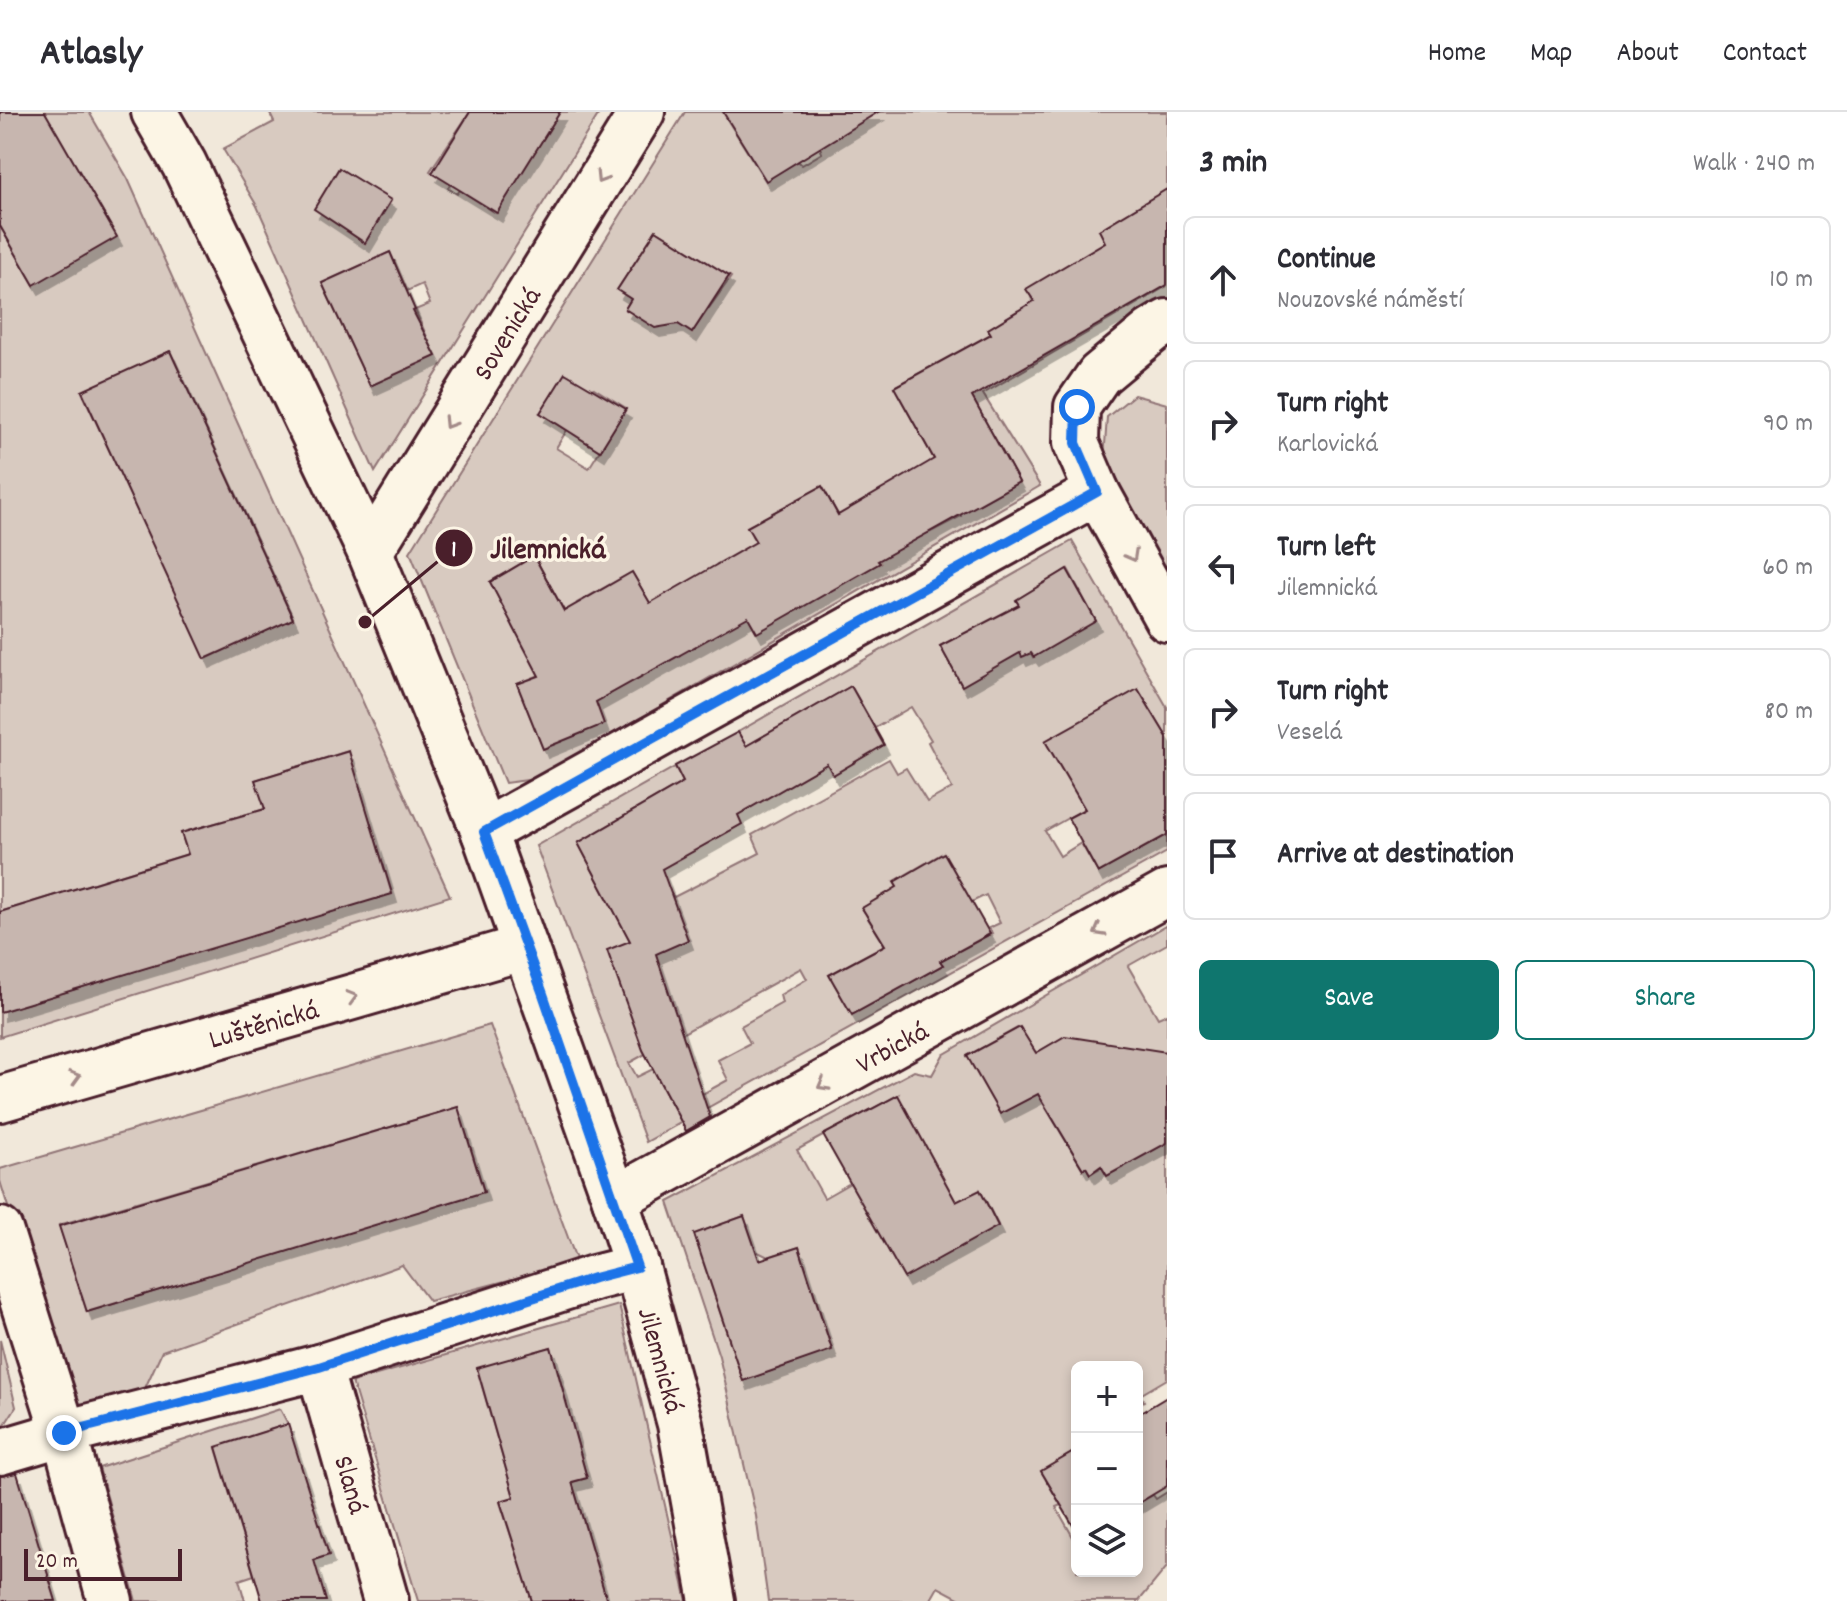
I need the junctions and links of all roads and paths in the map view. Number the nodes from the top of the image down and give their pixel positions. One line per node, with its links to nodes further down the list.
1 (154, 112): 5 (street, Jilemnická)
2 (642, 112): 5 (street, Sovenická, one-way to 5)
3 (1162, 336): 4 (street)
4 (1097, 492): 6 (street, one-way to 6); 7 (street)
5 (370, 552): 7 (street, Jilemnická)
6 (1167, 619)
7 (484, 832): 9 (street, Jilemnická)
8 (1167, 893): 11 (street, Vrbická, one-way to 11)
9 (525, 947): 10 (street, Luštěnická, one-way to 9); 11 (street, Jilemnická)
10 (0, 1099)
11 (615, 1199): 13 (street, Jilemnická)
12 (0, 1230): 15 (street)
13 (637, 1267): 14 (street); 19 (street, Jilemnická)
14 (319, 1367): 15 (street); 18 (street, Slaná)
15 (64, 1433): 16 (street); 17 (street)
16 (0, 1452)
17 (110, 1601)
18 (386, 1601)
19 (712, 1601)

